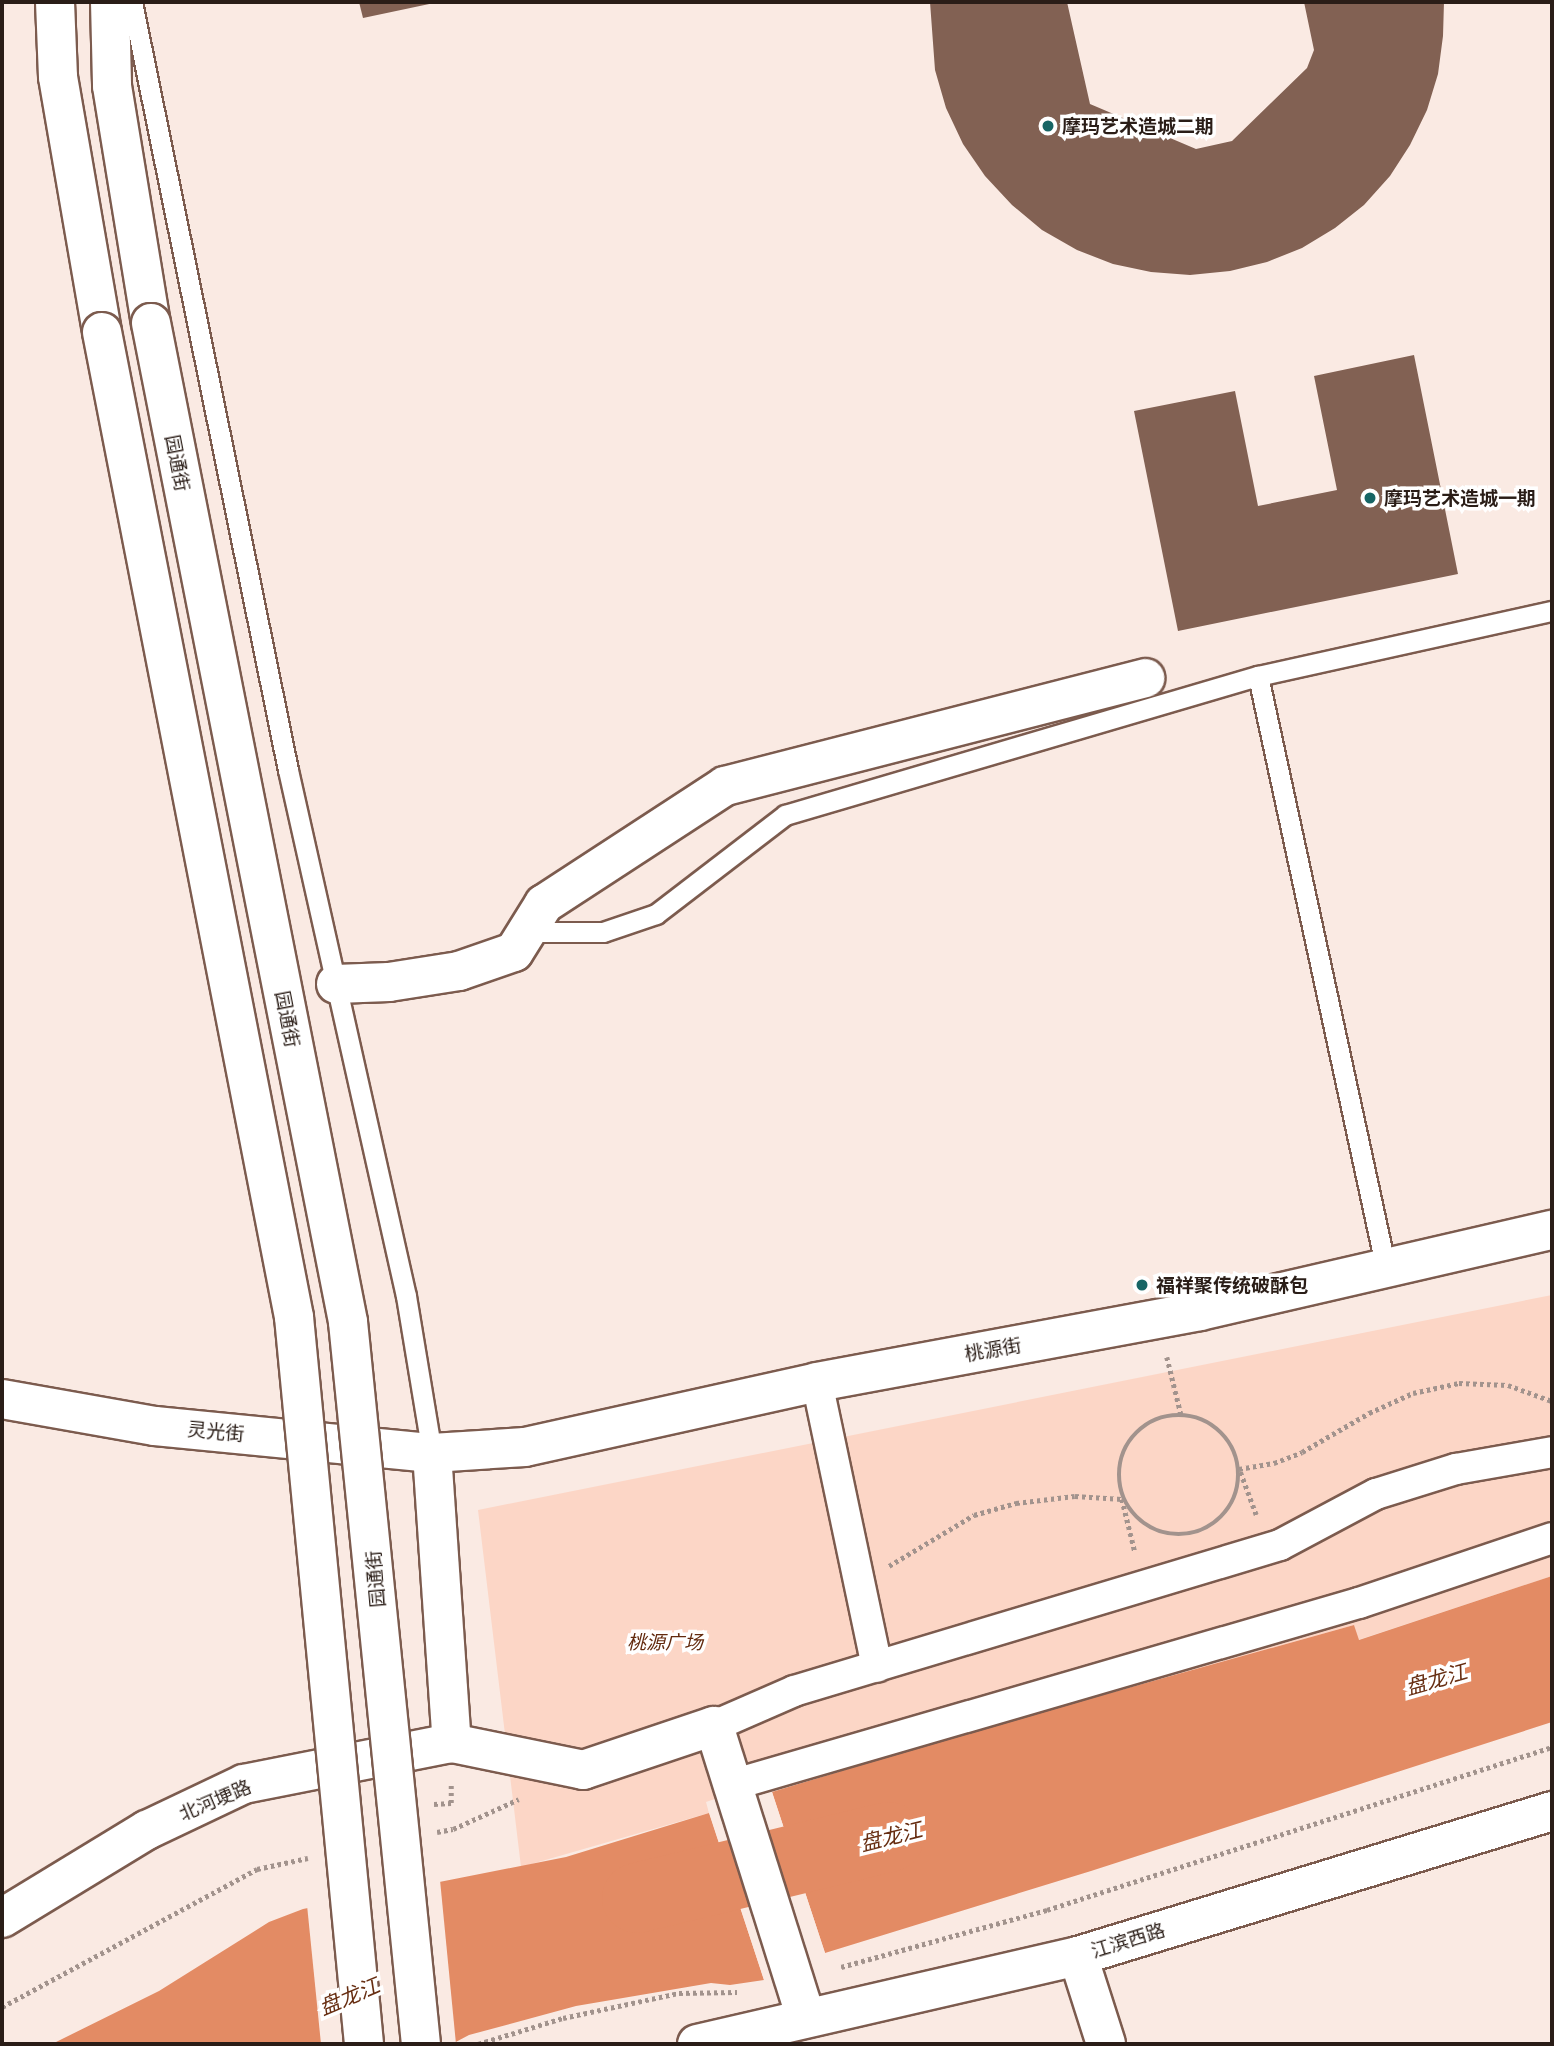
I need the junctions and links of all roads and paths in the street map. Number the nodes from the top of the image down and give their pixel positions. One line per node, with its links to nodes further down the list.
1 (55, 2): 38 (street, bridge)
2 (110, 2): 39 (street, 园通街, bridge)
3 (132, 2): 8 (lane)
4 (1552, 611): 5 (lane)
5 (1258, 676): 7 (lane); 10 (lane)
6 (1145, 678): 7 (street)
7 (526, 932): 8 (street)
8 (336, 984): 17 (lane)
9 (1552, 1230): 10 (street, 桃源街)
10 (1386, 1269): 11 (street, 桃源街)
11 (1158, 1319): 12 (street, 桃源街); 15 (path)
12 (817, 1382): 17 (street, 桃源街); 22 (street)
13 (2, 1399): 17 (street, 灵光街)
14 (1552, 1401): 18 (path)
15 (1181, 1414): 18 (path); 19 (path)
16 (1552, 1452): 21 (street)
17 (432, 1453): 26 (street)
18 (1239, 1469): 19 (path); 21 (path)
19 (1122, 1499): 22 (path); 23 (path)
20 (1552, 1538): 28 (street)
21 (1267, 1549): 23 (street)
22 (859, 1584): 24 (street)
23 (1143, 1586): 24 (street)
24 (877, 1667): 25 (street)
25 (714, 1726): 26 (street); 28 (street)
26 (452, 1743): 33 (street, 北河埂路)
27 (1552, 1747): 35 (path)
28 (733, 1789): 35 (street)
29 (524, 1797): 31 (path)
30 (1552, 1811): 34 (street, 江滨西路)
31 (427, 1834)
32 (309, 1858): 36 (path)
33 (2, 1918)
34 (1078, 1955): 37 (street, 江滨西路); 42 (street)
35 (792, 1980): 37 (street); 40 (path)
36 (2, 2007)
37 (806, 2018): 41 (street, 江滨西路)
38 (364, 2044)
39 (421, 2044)
40 (478, 2044)
41 (697, 2044)
42 (1106, 2044)

